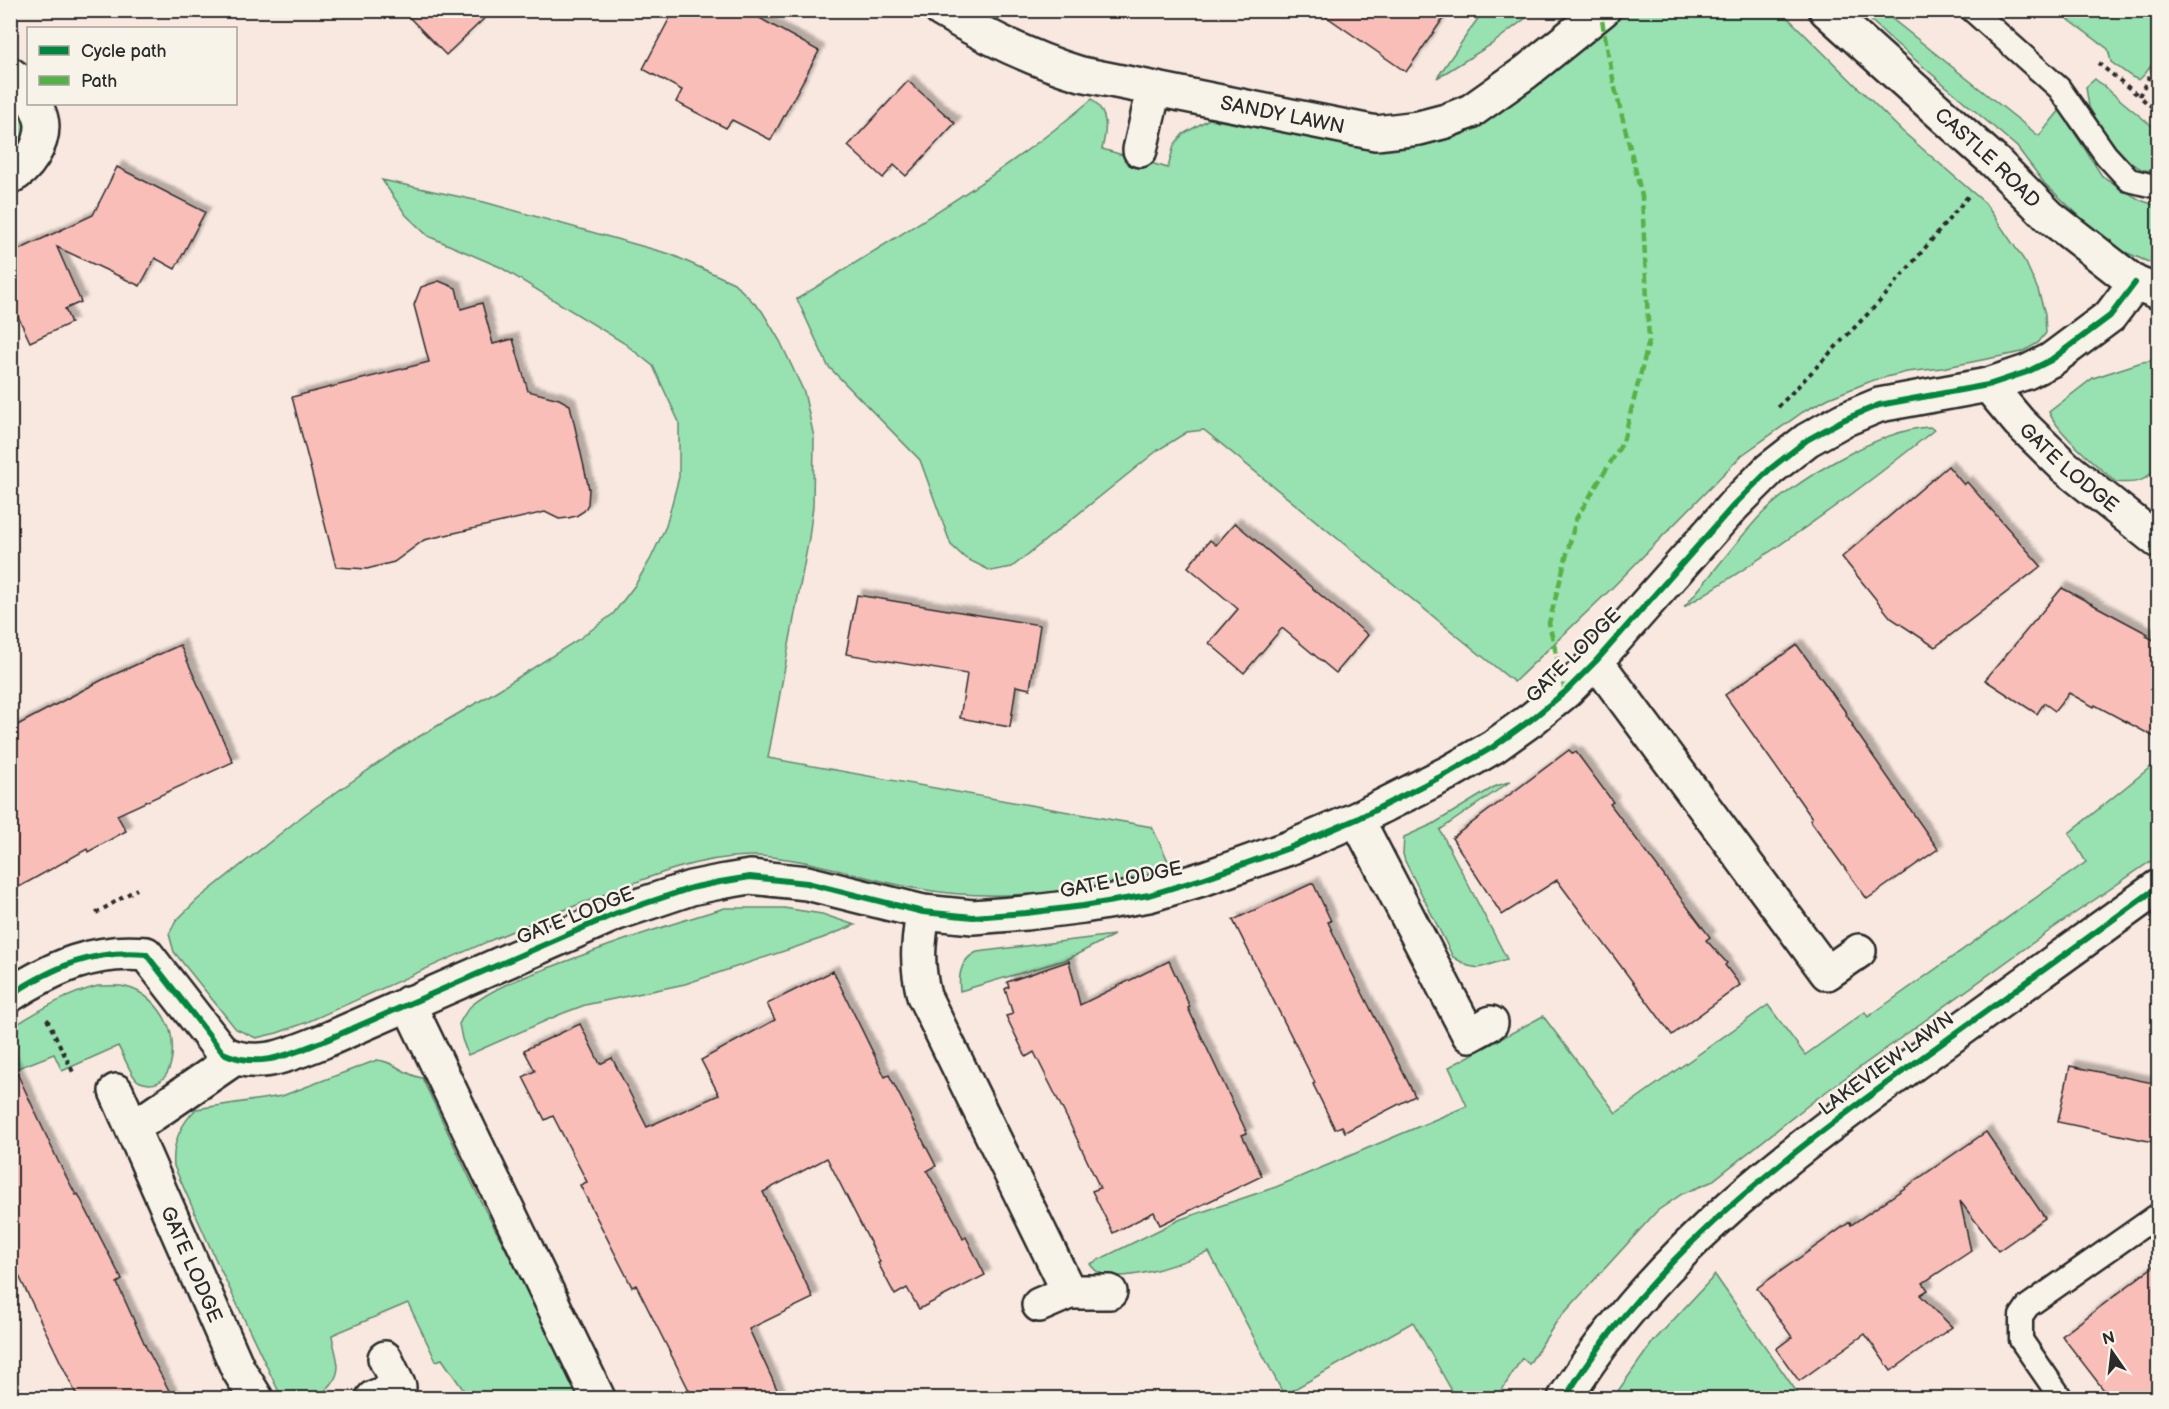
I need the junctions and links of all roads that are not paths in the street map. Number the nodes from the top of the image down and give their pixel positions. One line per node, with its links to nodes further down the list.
1 (941, 10): 6 (street, SANDY LAWN)
2 (1603, 10): 6 (street, SANDY LAWN)
3 (1826, 10): 12 (street, CASTLE ROAD)
4 (1972, 10): 11 (lane)
5 (10, 74): 7 (street)
6 (1154, 89): 9 (street)
7 (27, 91)
8 (35, 105): 10 (street)
9 (1140, 150)
10 (10, 177)
11 (2158, 187)
12 (2147, 287): 13 (street, GATE LODGE)
13 (1988, 385): 14 (street, GATE LODGE); 15 (street, GATE LODGE)
14 (2158, 541)
15 (1596, 661): 16 (street, GATE LODGE); 19 (street, GATE LODGE)
16 (1358, 819): 18 (street, GATE LODGE); 22 (street)
17 (2158, 887): 34 (street, LAKEVIEW LAWN)
18 (923, 912): 21 (street, GATE LODGE); 27 (street)
19 (1859, 951)
20 (20, 988): 23 (street)
21 (408, 1003): 23 (street, GATE LODGE); 33 (street)
22 (1491, 1023)
23 (235, 1058): 25 (street)
24 (116, 1091): 25 (street, GATE LODGE)
25 (133, 1128): 31 (street, GATE LODGE)
26 (2158, 1215): 35 (lane)
27 (1069, 1292): 28 (street); 29 (street)
28 (1110, 1292)
29 (1039, 1305)
30 (385, 1358): 32 (street)
31 (256, 1398)
32 (373, 1398)
33 (598, 1398)
34 (1565, 1398)
35 (2061, 1398)

